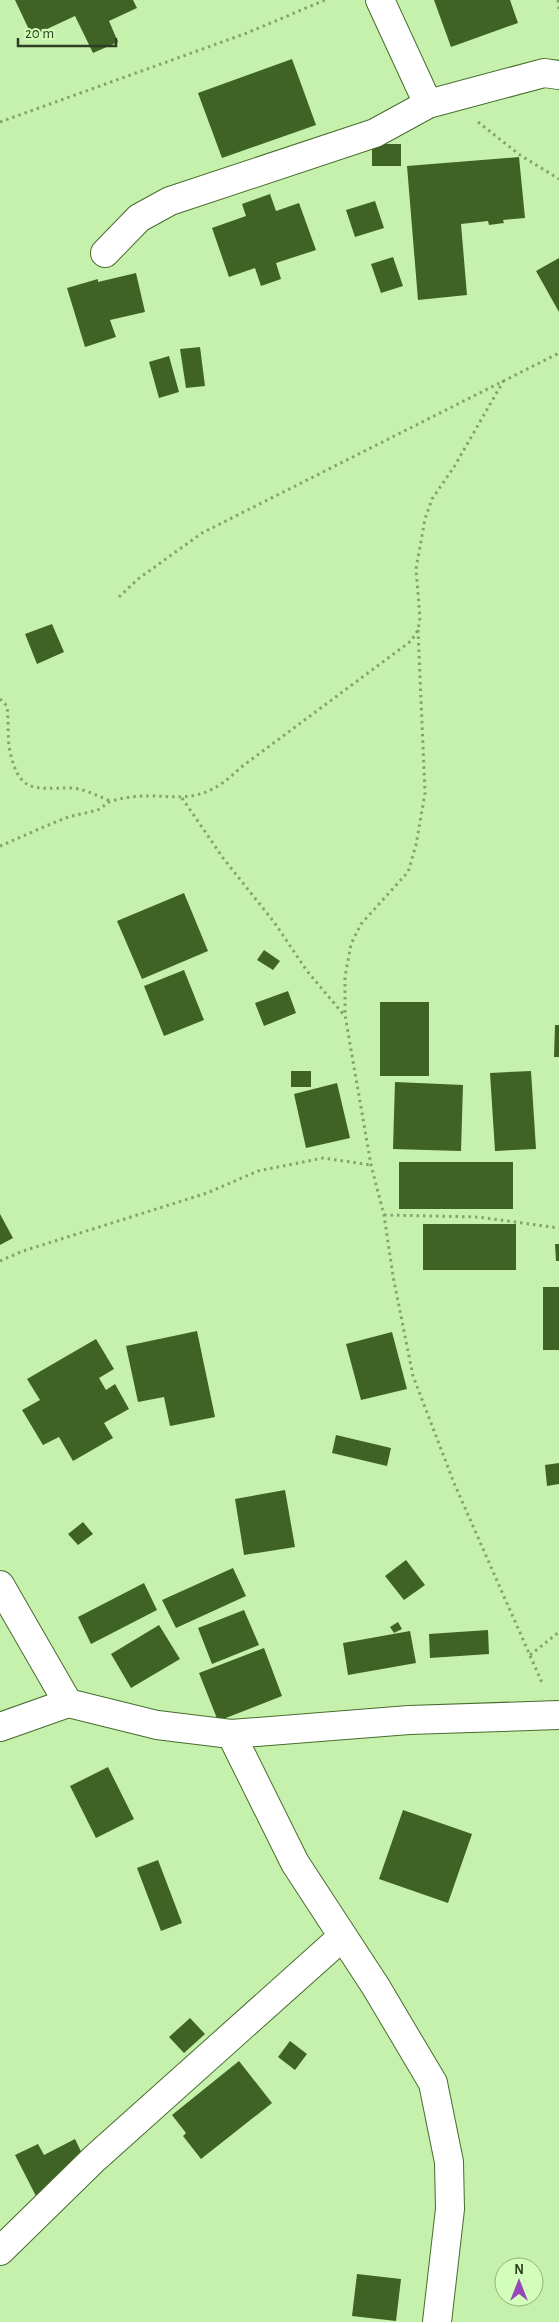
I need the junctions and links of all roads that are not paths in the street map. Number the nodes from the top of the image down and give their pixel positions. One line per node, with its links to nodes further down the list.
1 (380, 0): 3 (street)
2 (559, 76): 3 (street)
3 (438, 101): 4 (street)
4 (105, 253)
5 (0, 1585): 6 (street)
6 (68, 1703): 8 (street); 9 (street)
7 (558, 1715): 9 (street)
8 (0, 1727)
9 (231, 1734): 10 (street)
10 (342, 1937): 11 (street); 12 (street)
11 (0, 2250)
12 (437, 2322)

